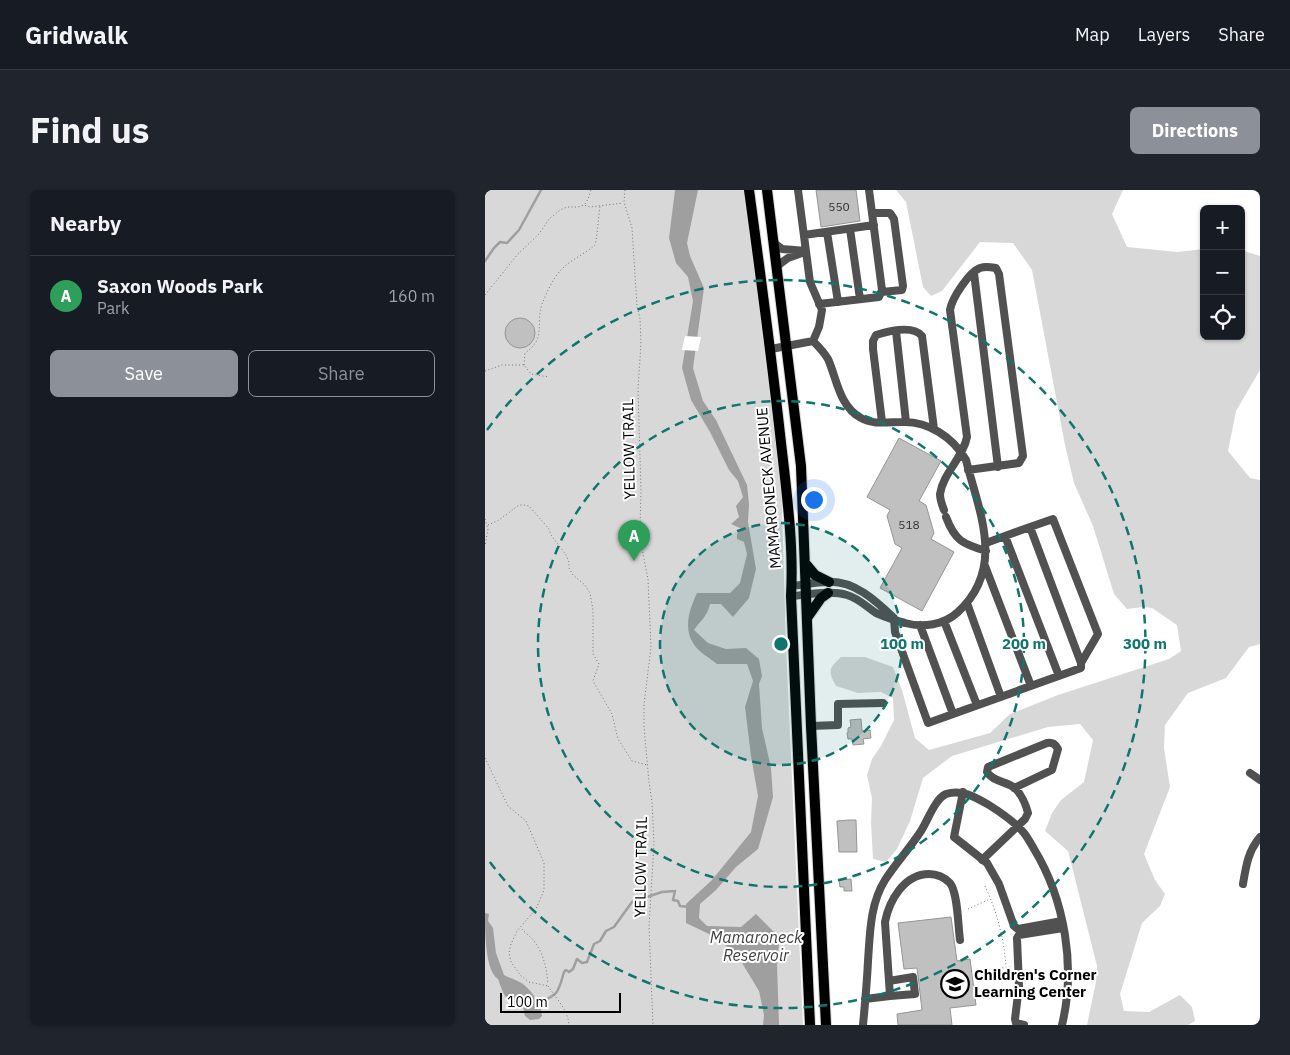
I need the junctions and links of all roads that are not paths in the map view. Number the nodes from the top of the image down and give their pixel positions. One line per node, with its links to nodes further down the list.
1 (749, 190): 21 (main road, MAMARONECK AVENUE)
2 (767, 190): 10 (main road, MAMARONECK AVENUE)
3 (797, 190): 9 (street)
4 (869, 190): 5 (street)
5 (872, 213): 6 (street); 14 (street)
6 (874, 225): 7 (street); 14 (street)
7 (850, 229): 8 (street); 15 (street)
8 (827, 232): 9 (street); 16 (street)
9 (804, 235): 11 (street)
10 (774, 243): 11 (street); 12 (main road, MAMARONECK AVENUE)
11 (806, 251): 12 (street); 17 (street)
12 (777, 266): 20 (main road, MAMARONECK AVENUE)
13 (974, 272): 25 (street); 26 (street); 26 (street)
14 (882, 292): 15 (street)
15 (860, 299): 16 (street)
16 (838, 302): 17 (street)
17 (819, 304): 19 (street)
18 (896, 331): 22 (street); 23 (street); 24 (street)
19 (813, 341): 20 (street); 22 (street)
20 (786, 347): 21 (street); 31 (main road, MAMARONECK AVENUE)
21 (771, 348): 35 (main road, MAMARONECK AVENUE)
22 (882, 422): 23 (street)
23 (906, 422): 24 (street)
24 (934, 429): 25 (street)
25 (962, 454): 27 (street); 30 (street)
26 (998, 467): 27 (street)
27 (968, 470): 30 (street)
28 (1030, 527): 29 (street); 42 (street); 42 (street)
29 (1005, 536): 30 (street); 43 (street)
30 (986, 547): 32 (street)
31 (805, 563): 33 (main road); 34 (main road, MAMARONECK AVENUE)
32 (985, 565): 37 (street); 44 (street)
33 (829, 582): 34 (street); 39 (street)
34 (806, 590): 35 (street); 36 (street); 38 (main road, MAMARONECK AVENUE)
35 (791, 591): 56 (main road, MAMARONECK AVENUE)
36 (828, 593): 38 (main road); 39 (street)
37 (967, 603): 40 (street); 45 (street)
38 (807, 618): 49 (main road, MAMARONECK AVENUE)
39 (895, 618): 41 (street); 48 (street)
40 (945, 621): 41 (street); 47 (street)
41 (920, 625): 48 (street)
42 (1081, 663): 43 (street)
43 (1059, 676): 44 (street)
44 (1031, 686): 45 (street)
45 (1001, 696): 47 (street)
46 (883, 703): 49 (street)
47 (977, 705): 48 (street)
48 (953, 714)
49 (811, 726): 57 (main road, MAMARONECK AVENUE)
50 (1250, 774): 51 (street)
51 (1260, 780)
52 (1015, 788): 52 (street); 54 (street)
53 (963, 792): 54 (street); 58 (street); 62 (street)
54 (1017, 826): 58 (street); 60 (street)
55 (1260, 837): 59 (street)
56 (802, 853): 57 (street); 67 (main road, MAMARONECK AVENUE)
57 (819, 853): 68 (main road, MAMARONECK AVENUE)
58 (983, 860): 60 (street)
59 (1243, 884)
60 (1063, 924): 70 (street); 71 (street)
61 (959, 940): 63 (street)
62 (869, 943): 63 (street); 66 (street)
63 (887, 943): 64 (street)
64 (889, 980): 65 (street); 65 (street)
65 (890, 996): 66 (street)
66 (865, 999): 69 (street)
67 (810, 1025)
68 (826, 1025)
69 (863, 1025)
70 (1024, 1025)
71 (1062, 1025)

